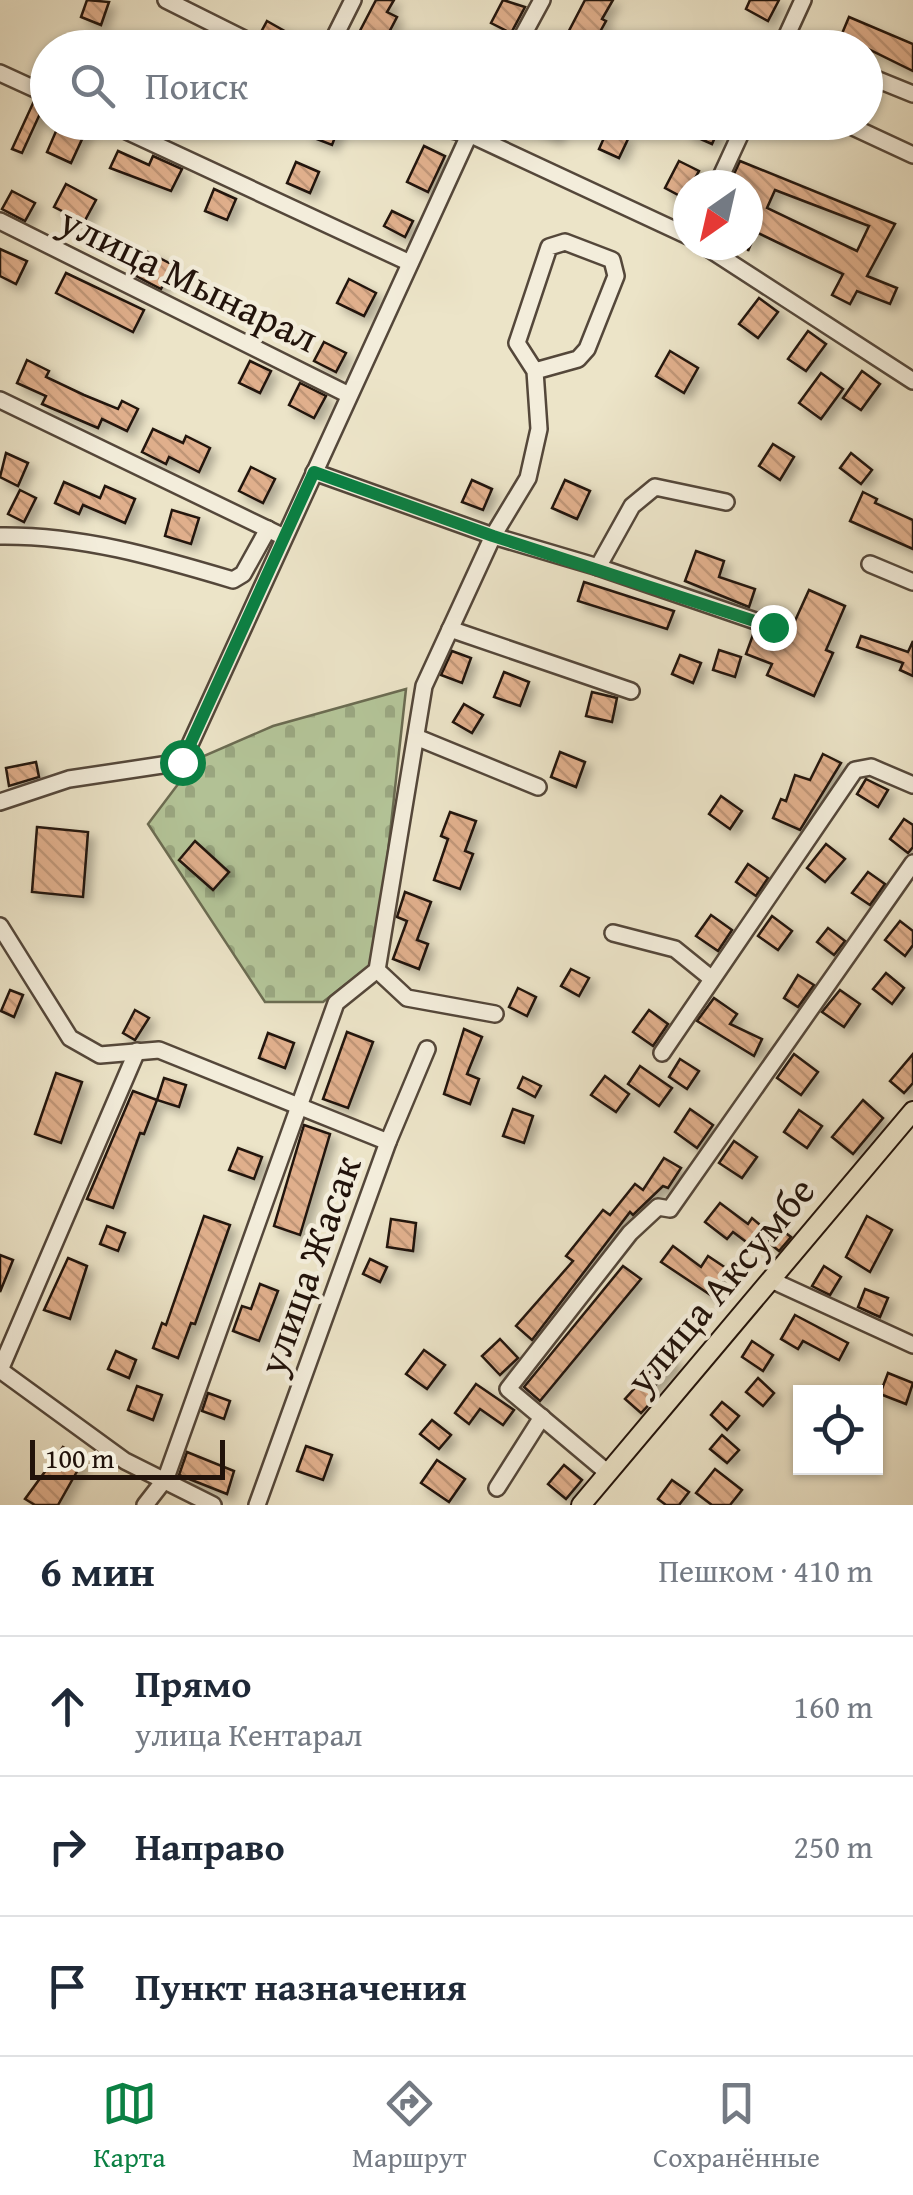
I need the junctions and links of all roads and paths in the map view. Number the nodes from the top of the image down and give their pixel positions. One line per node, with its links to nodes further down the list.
1 (166, 0): 5 (street)
2 (353, 0): 6 (street)
3 (542, 0): 7 (street)
4 (804, 0): 8 (street)
5 (226, 30)
6 (338, 30)
7 (526, 30)
8 (793, 30)
9 (0, 73): 11 (street)
10 (883, 82): 12 (street)
11 (30, 87)
12 (913, 94)
13 (145, 140): 23 (street)
14 (466, 140): 23 (street)
15 (496, 140): 21 (street)
16 (738, 140): 19 (street)
17 (880, 140): 18 (street)
18 (913, 156)
19 (724, 170)
20 (0, 221): 26 (street, улица Мынарал)
21 (673, 228)
22 (727, 260): 25 (street)
23 (410, 263): 26 (street)
24 (535, 371): 24 (street); 32 (street)
25 (913, 380)
26 (350, 394): 28 (street)
27 (0, 400): 30 (street)
28 (314, 472): 32 (street); 33 (street)
29 (726, 502): 35 (street)
30 (268, 529): 31 (street); 33 (street)
31 (0, 536)
32 (493, 536): 35 (street); 38 (street)
33 (284, 537): 43 (street)
34 (870, 564): 36 (street)
35 (598, 567): 37 (street)
36 (913, 582)
37 (773, 627)
38 (450, 628): 39 (street); 40 (street)
39 (631, 691)
40 (416, 737): 42 (street); 47 (street)
41 (913, 785): 48 (street)
42 (538, 787)
43 (0, 802)
44 (913, 864): 59 (street)
45 (0, 926): 51 (street)
46 (613, 933): 48 (street)
47 (378, 970): 49 (street); 53 (street)
48 (712, 979): 52 (street)
49 (495, 1014)
50 (427, 1049): 55 (street, улица Жасак)
51 (137, 1052): 53 (street); 58 (street)
52 (662, 1053)
53 (298, 1104): 55 (street); 61 (street)
54 (913, 1111): 56 (main road, улица Аксумбе)
55 (388, 1142): 65 (street, улица Жасак)
56 (770, 1280): 57 (street); 60 (main road, улица Аксумбе)
57 (913, 1345)
58 (0, 1370): 61 (street)
59 (542, 1418): 60 (street); 62 (street)
60 (608, 1473): 66 (main road, улица Аксумбе)
61 (166, 1478): 63 (street); 64 (street)
62 (497, 1488)
63 (145, 1505)
64 (213, 1505)
65 (257, 1505)
66 (581, 1505)

